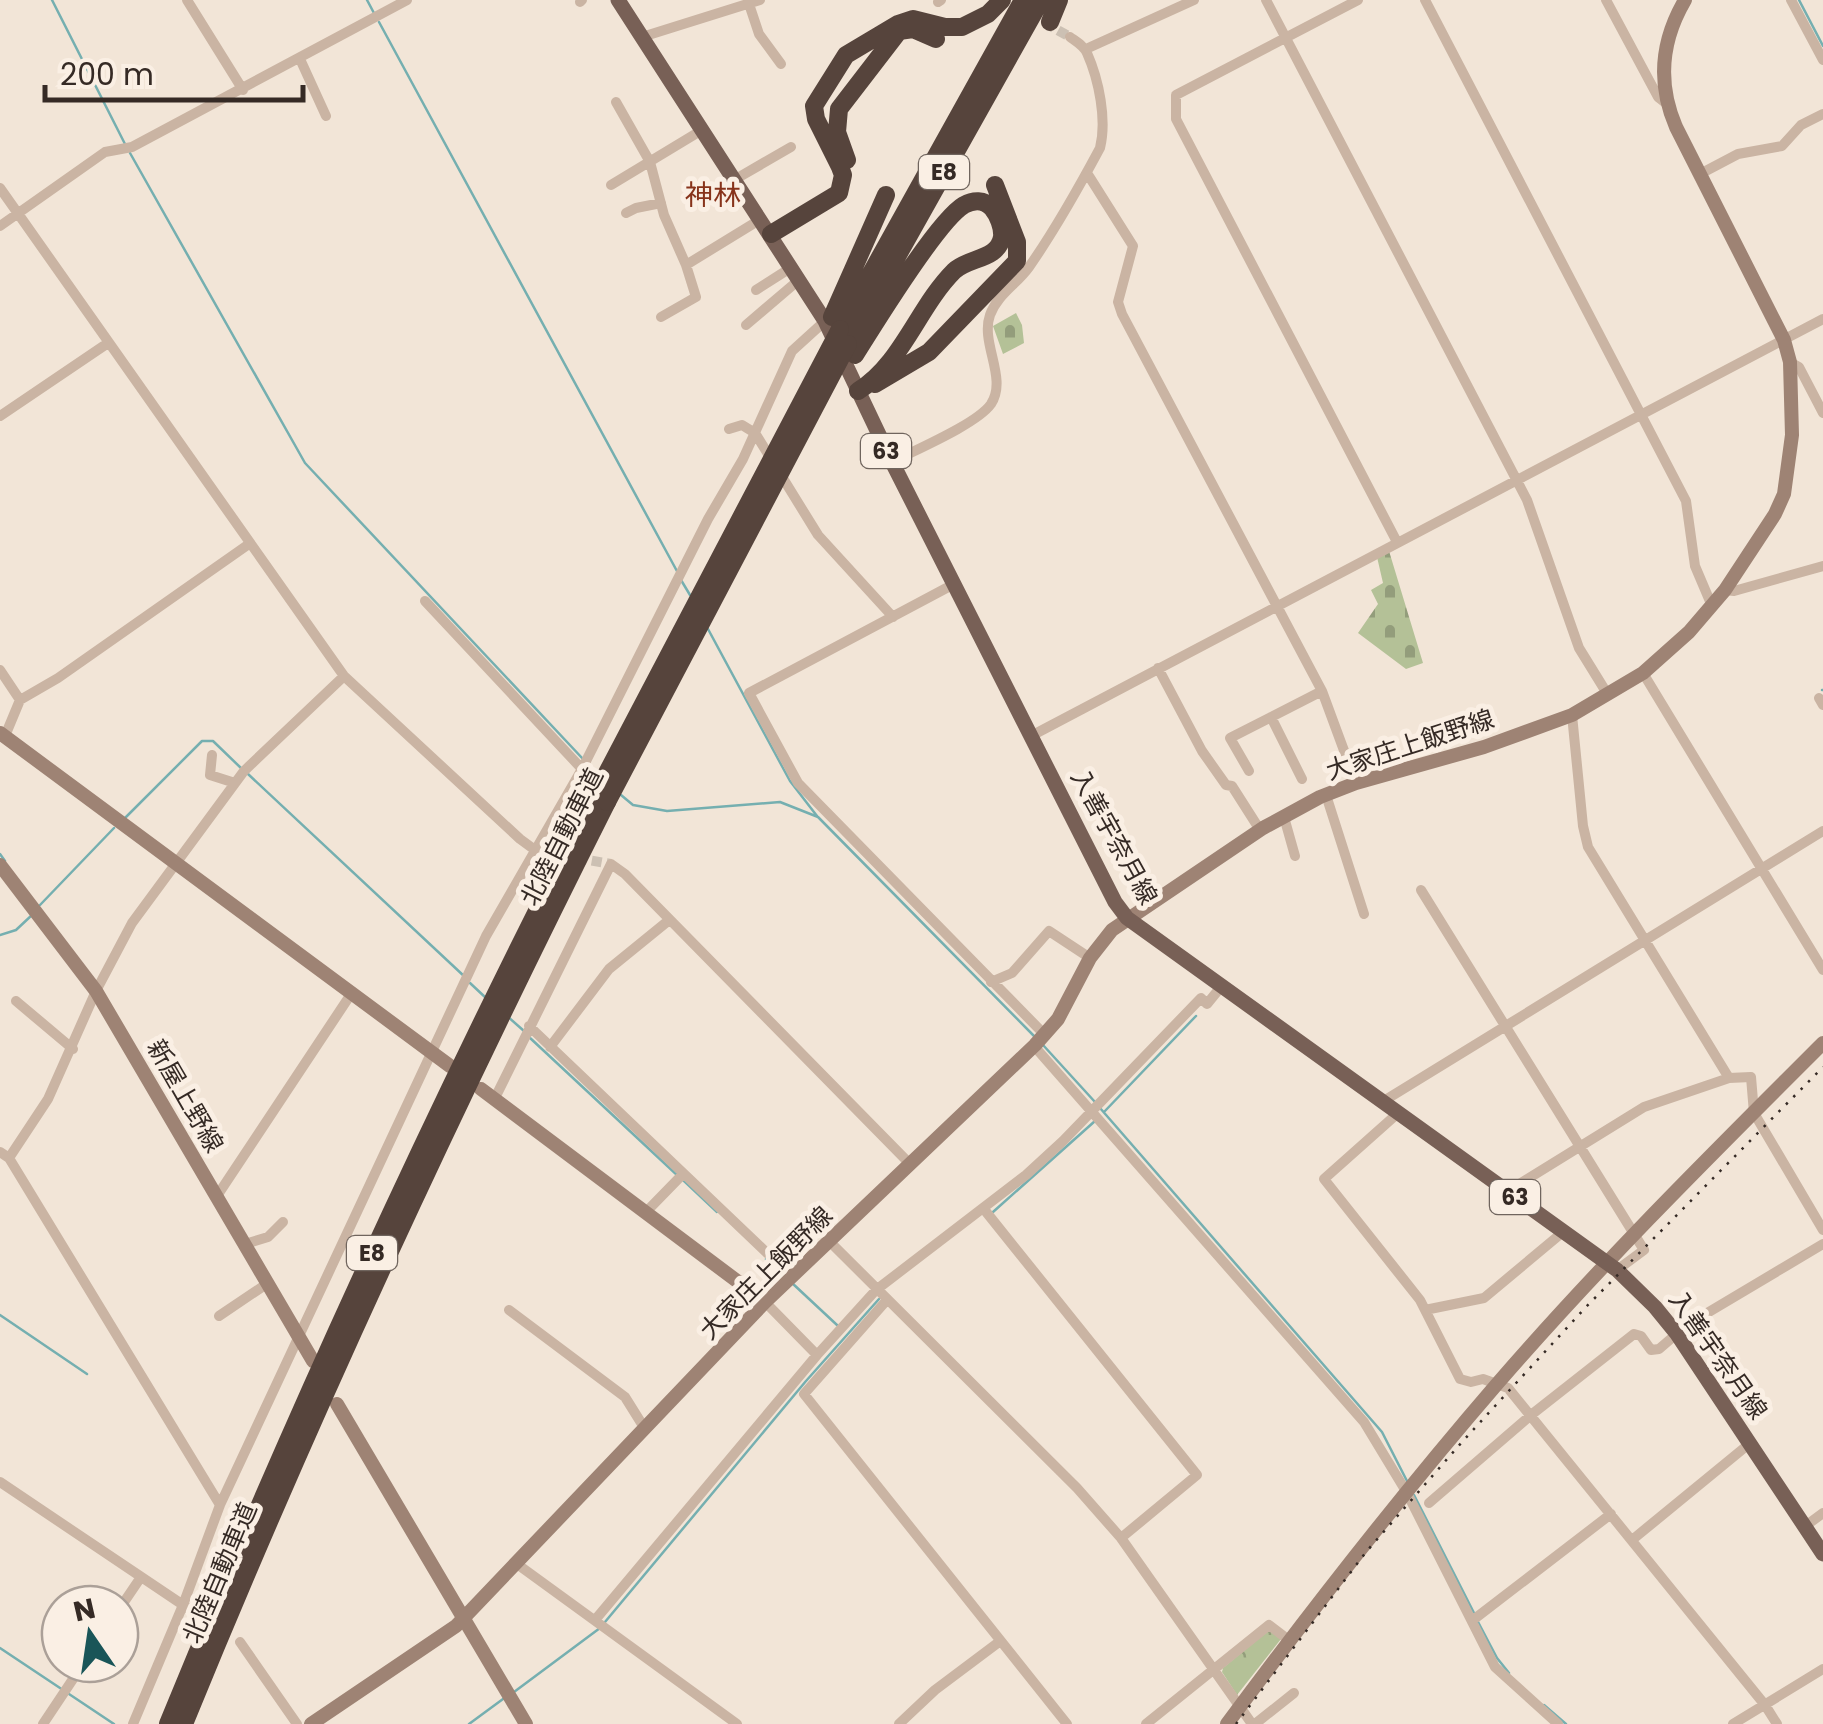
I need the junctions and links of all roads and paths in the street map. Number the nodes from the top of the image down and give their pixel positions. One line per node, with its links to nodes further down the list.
1 (187, 0): 25 (street)
2 (407, 0): 22 (street)
3 (618, 0): 17 (main road, 入善宇奈月線 / 63)
4 (1002, 0): 44 (highway)
5 (1024, 0): 51 (highway, 北陸自動車道 / E8)
6 (1040, 0): 51 (highway, 北陸自動車道 / E8)
7 (1059, 0): 16 (highway)
8 (1194, 0): 21 (street)
9 (1266, 0): 19 (street)
10 (1358, 0): 19 (street)
11 (1425, 0): 57 (street)
12 (1606, 0): 27 (street)
13 (1685, 0): 27 (main road, 大家庄上飯野線)
14 (1791, 0): 23 (street)
15 (754, 2): 17 (street); 24 (street)
16 (1050, 22)
17 (642, 37): 30 (main road, 入善宇奈月線 / 63)
18 (1070, 37): 21 (street)
19 (1285, 37): 62 (street); 64 (street)
20 (928, 40): 44 (highway)
21 (1086, 49): 33 (street)
22 (300, 59): 25 (street); 29 (street)
23 (1823, 60)
24 (781, 64)
25 (243, 90): 41 (street)
26 (616, 102): 32 (street)
27 (1668, 104): 34 (main road, 大家庄上飯野線)
28 (1823, 114): 34 (street)
29 (326, 116)
30 (702, 130): 32 (street); 35 (main road, 入善宇奈月線 / 63)
31 (792, 147): 35 (street)
32 (650, 162): 36 (street); 40 (street)
33 (1087, 173): 61 (street); 70 (street)
34 (1700, 174): 52 (main road, 大家庄上飯野線)
35 (734, 180): 44 (main road, 入善宇奈月線 / 63)
36 (611, 185)
37 (0, 188): 41 (street)
38 (1001, 188): 55 (highway)
39 (886, 194): 51 (highway)
40 (661, 203): 42 (street); 45 (street)
41 (18, 213): 43 (street); 53 (street)
42 (626, 213)
43 (0, 226)
44 (766, 226): 45 (street); 46 (main road, 入善宇奈月線 / 63)
45 (686, 264): 48 (street)
46 (796, 273): 47 (street); 50 (street); 51 (main road, 入善宇奈月線 / 63)
47 (756, 290)
48 (661, 318)
49 (1823, 319): 52 (street)
50 (746, 325)
51 (840, 333): 55 (main road, 入善宇奈月線 / 63); 55 (highway); 60 (street); 63 (highway, 北陸自動車道 / E8, bridge); 63 (highway, bridge)
52 (1784, 340): 54 (main road, 大家庄上飯野線); 57 (street)
53 (108, 343): 58 (street); 65 (street)
54 (1790, 362): 56 (street); 68 (main road, 大家庄上飯野線)
55 (858, 391): 61 (main road, 入善宇奈月線 / 63)
56 (1823, 413)
57 (1642, 414): 62 (street); 71 (street)
58 (0, 416)
59 (728, 430): 60 (street)
60 (756, 432): 72 (street); 85 (street)
61 (892, 462): 67 (main road, 入善宇奈月線 / 63)
62 (1516, 480): 64 (street); 78 (street)
63 (764, 486): 91 (highway, 北陸自動車道 / E8, bridge)
64 (1397, 542): 70 (street)
65 (249, 544): 76 (street); 79 (street)
66 (1823, 566): 68 (street)
67 (954, 584): 72 (street); 83 (main road, 入善宇奈月線 / 63)
68 (1725, 590): 71 (main road, 大家庄上飯野線)
69 (426, 600): 85 (street)
70 (1277, 606): 73 (street); 77 (street)
71 (1712, 606): 75 (main road, 大家庄上飯野線)
72 (893, 617): 108 (street)
73 (1158, 668): 83 (street); 93 (street)
74 (0, 670): 79 (street)
75 (1643, 672): 78 (main road, 大家庄上飯野線); 100 (street)
76 (344, 676): 88 (street); 95 (street)
77 (1322, 691): 81 (street); 89 (street)
78 (1608, 695): 80 (main road, 大家庄上飯野線)
79 (20, 700): 82 (street)
80 (1572, 716): 89 (main road, 大家庄上飯野線); 105 (street)
81 (1271, 717): 86 (street); 87 (street)
82 (3, 734): 98 (main road)
83 (1031, 736): 103 (main road, 入善宇奈月線 / 63)
84 (212, 755): 88 (street)
85 (582, 769): 95 (street)
86 (1249, 771)
87 (1302, 778)
88 (235, 783): 98 (street)
89 (1356, 784): 90 (main road, 大家庄上飯野線)
90 (1326, 795): 92 (main road, 大家庄上飯野線); 102 (street)
91 (602, 797): 190 (highway, 北陸自動車道 / E8); 191 (highway, 北陸自動車道 / E8)
92 (1284, 817): 93 (main road, 大家庄上飯野線); 97 (street)
93 (1260, 830): 103 (main road, 大家庄上飯野線)
94 (1823, 831): 100 (street)
95 (535, 850): 96 (street); 119 (street)
96 (554, 854)
97 (1295, 856)
98 (174, 862): 110 (street); 111 (main road)
99 (0, 865): 110 (main road, 新屋上野線)
100 (1761, 869): 105 (street); 107 (street)
101 (1421, 890): 113 (street)
102 (1364, 914)
103 (1126, 918): 106 (main road, 大家庄上飯野線); 109 (main road, 入善宇奈月線 / 63)
104 (668, 921): 114 (street); 117 (street); 130 (street)
105 (1644, 941): 113 (street); 121 (street)
106 (1090, 958): 108 (street); 115 (main road, 大家庄上飯野線)
107 (1823, 970)
108 (991, 982): 115 (street)
109 (1220, 988): 124 (main road, 入善宇奈月線 / 63); 125 (street)
110 (96, 991): 118 (street); 133 (main road, 新屋上野線)
111 (351, 994): 119 (main road); 133 (street)
112 (16, 1001): 118 (street)
113 (1506, 1024): 124 (street); 128 (street)
114 (530, 1026): 117 (street); 123 (street)
115 (1039, 1040): 125 (street); 130 (main road, 大家庄上飯野線)
116 (1823, 1043): 126 (main road)
117 (550, 1046): 131 (street)
118 (72, 1049): 129 (street)
119 (431, 1052): 120 (main road); 153 (street)
120 (450, 1066)
121 (1729, 1078): 126 (street); 128 (street)
122 (481, 1090): 123 (main road)
123 (494, 1100): 135 (main road)
124 (1381, 1103): 127 (main road, 入善宇奈月線 / 63)
125 (1090, 1110): 134 (street); 162 (street)
126 (1754, 1112): 137 (street); 139 (main road)
127 (1398, 1114): 132 (main road, 入善宇奈月線 / 63); 150 (street)
128 (1581, 1147): 132 (street); 139 (street)
129 (5, 1155): 164 (street)
130 (910, 1164): 140 (main road, 大家庄上飯野線)
131 (683, 1174): 135 (street); 143 (street)
132 (1508, 1191): 138 (main road, 入善宇奈月線 / 63)
133 (217, 1196): 141 (main road, 新屋上野線)
134 (983, 1208): 146 (street); 168 (street)
135 (646, 1212): 148 (main road)
136 (284, 1222): 141 (street)
137 (1823, 1230)
138 (1563, 1232): 144 (main road, 入善宇奈月線 / 63); 150 (street)
139 (1635, 1236): 144 (main road)
140 (828, 1241): 146 (street); 148 (main road, 大家庄上飯野線)
141 (245, 1244): 145 (main road, 新屋上野線)
142 (1823, 1244): 152 (street)
143 (768, 1254)
144 (1612, 1266): 152 (main road, 入善宇奈月線 / 63); 156 (main road)
145 (268, 1283): 151 (street); 153 (main road, 新屋上野線)
146 (876, 1290): 147 (street); 154 (street)
147 (886, 1300): 168 (street); 181 (street)
148 (765, 1302): 154 (street); 159 (main road, 大家庄上飯野線)
149 (508, 1310): 159 (street)
150 (1425, 1310): 156 (street)
151 (219, 1316)
152 (1677, 1334): 158 (street); 160 (main road, 入善宇奈月線 / 63)
153 (299, 1336): 155 (main road, 新屋上野線); 164 (street)
154 (817, 1355): 177 (street)
155 (313, 1362)
156 (1497, 1384): 158 (street); 162 (main road)
157 (337, 1404): 176 (main road)
158 (1531, 1415): 163 (street); 166 (street)
159 (645, 1429): 171 (main road, 大家庄上飯野線)
160 (1749, 1444): 167 (main road, 入善宇奈月線 / 63); 169 (street)
161 (0, 1482): 172 (street)
162 (1407, 1493): 178 (street); 179 (main road)
163 (1429, 1502)
164 (220, 1505): 174 (street)
165 (1823, 1512): 167 (street)
166 (1611, 1514): 169 (street); 178 (street)
167 (1804, 1526): 170 (main road, 入善宇奈月線 / 63)
168 (1121, 1538): 183 (street)
169 (1632, 1540): 186 (street)
170 (1823, 1554)
171 (517, 1564): 176 (main road, 大家庄上飯野線); 177 (street)
172 (140, 1577): 173 (street); 174 (street)
173 (135, 1584)
174 (184, 1605): 175 (street); 189 (street)
175 (198, 1615)
176 (463, 1619): 193 (main road, 大家庄上飯野線); 194 (main road)
177 (595, 1620): 195 (street)
178 (1473, 1620): 201 (street)
179 (1290, 1641): 183 (street); 187 (main road)
180 (240, 1642): 192 (street)
181 (999, 1642): 196 (street); 197 (street)
182 (1823, 1668): 186 (street)
183 (1214, 1669): 187 (street); 198 (street)
184 (70, 1684): 188 (street)
185 (1294, 1693): 200 (street)
186 (1765, 1704): 202 (street); 203 (street)
187 (1240, 1707): 199 (main road); 200 (street)
188 (43, 1724)
189 (133, 1724)
190 (168, 1724)
191 (184, 1724)
192 (297, 1724)
193 (311, 1724)
194 (526, 1724)
195 (736, 1724)
196 (899, 1724)
197 (1067, 1724)
198 (1146, 1724)
199 (1227, 1724)
200 (1253, 1724)
201 (1558, 1724)
202 (1733, 1724)
203 (1777, 1724)

